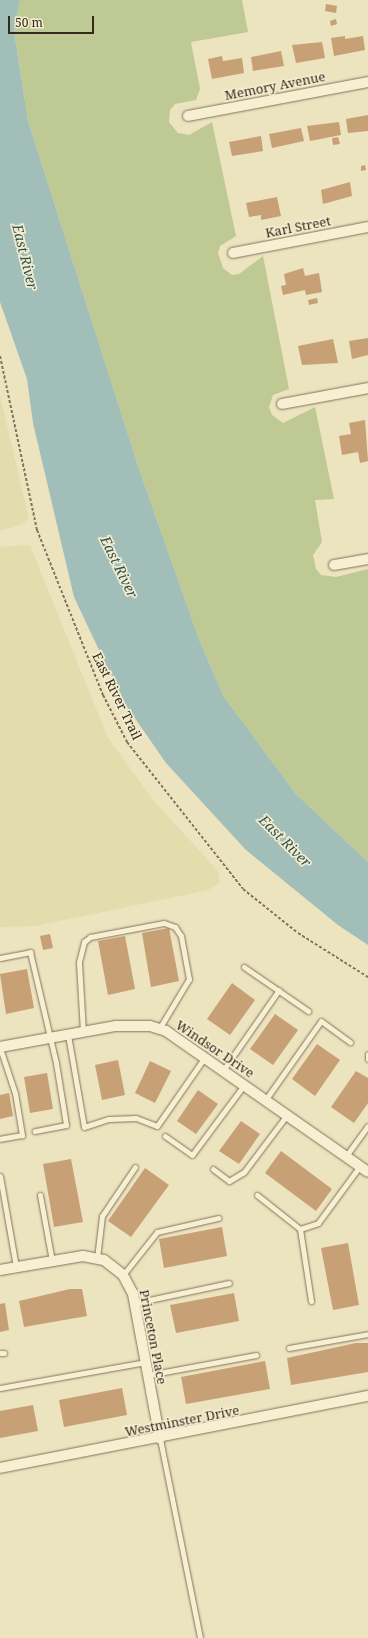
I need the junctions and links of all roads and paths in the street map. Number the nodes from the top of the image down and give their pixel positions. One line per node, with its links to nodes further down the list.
1 (368, 82): 2 (street, Memory Avenue)
2 (188, 116)
3 (368, 227): 4 (street, Karl Street)
4 (233, 253)
5 (0, 356): 12 (path, East River Trail)
6 (368, 388): 7 (street)
7 (282, 404)
8 (368, 559): 9 (street)
9 (334, 565)
10 (0, 958): 18 (lane)
11 (244, 967): 13 (lane)
12 (368, 977)
13 (279, 990): 14 (lane); 24 (lane)
14 (308, 1011)
15 (159, 1029): 16 (street, Windsor Drive); 16 (lane); 22 (street, Windsor Drive)
16 (83, 1032): 17 (street, Windsor Drive)
17 (68, 1035): 18 (street, Windsor Drive); 22 (lane)
18 (49, 1038): 20 (street, Windsor Drive); 29 (lane)
19 (350, 1042): 26 (lane)
20 (0, 1047): 31 (lane)
21 (368, 1054): 23 (lane)
22 (205, 1056): 24 (street, Windsor Drive)
23 (368, 1059)
24 (224, 1069): 25 (street, Windsor Drive)
25 (245, 1084): 26 (street, Windsor Drive); 30 (lane)
26 (266, 1099): 27 (street, Windsor Drive)
27 (288, 1115): 32 (street, Windsor Drive); 34 (lane)
28 (368, 1126): 32 (lane)
29 (35, 1132)
30 (165, 1136)
31 (0, 1140)
32 (346, 1156): 35 (street, Windsor Drive)
33 (134, 1167): 41 (lane)
34 (213, 1169)
35 (364, 1169): 40 (lane)
36 (0, 1176): 43 (lane)
37 (40, 1195): 42 (lane)
38 (257, 1195): 40 (lane)
39 (218, 1218): 45 (lane)
40 (300, 1229): 47 (lane)
41 (97, 1258): 42 (street); 45 (street)
42 (52, 1261): 43 (street)
43 (16, 1267): 44 (street)
44 (0, 1270)
45 (123, 1275): 48 (street, Princeton Place)
46 (229, 1283): 48 (lane)
47 (311, 1301)
48 (135, 1303): 52 (street, Princeton Place)
49 (368, 1334): 50 (lane)
50 (289, 1348)
51 (256, 1355): 53 (lane)
52 (146, 1362): 53 (street, Princeton Place); 54 (lane)
53 (148, 1375): 56 (street, Princeton Place)
54 (0, 1388)
55 (368, 1396): 56 (street, Westminster Drive)
56 (160, 1439): 57 (street, Westminster Drive); 58 (lane)
57 (0, 1468)
58 (200, 1638)

